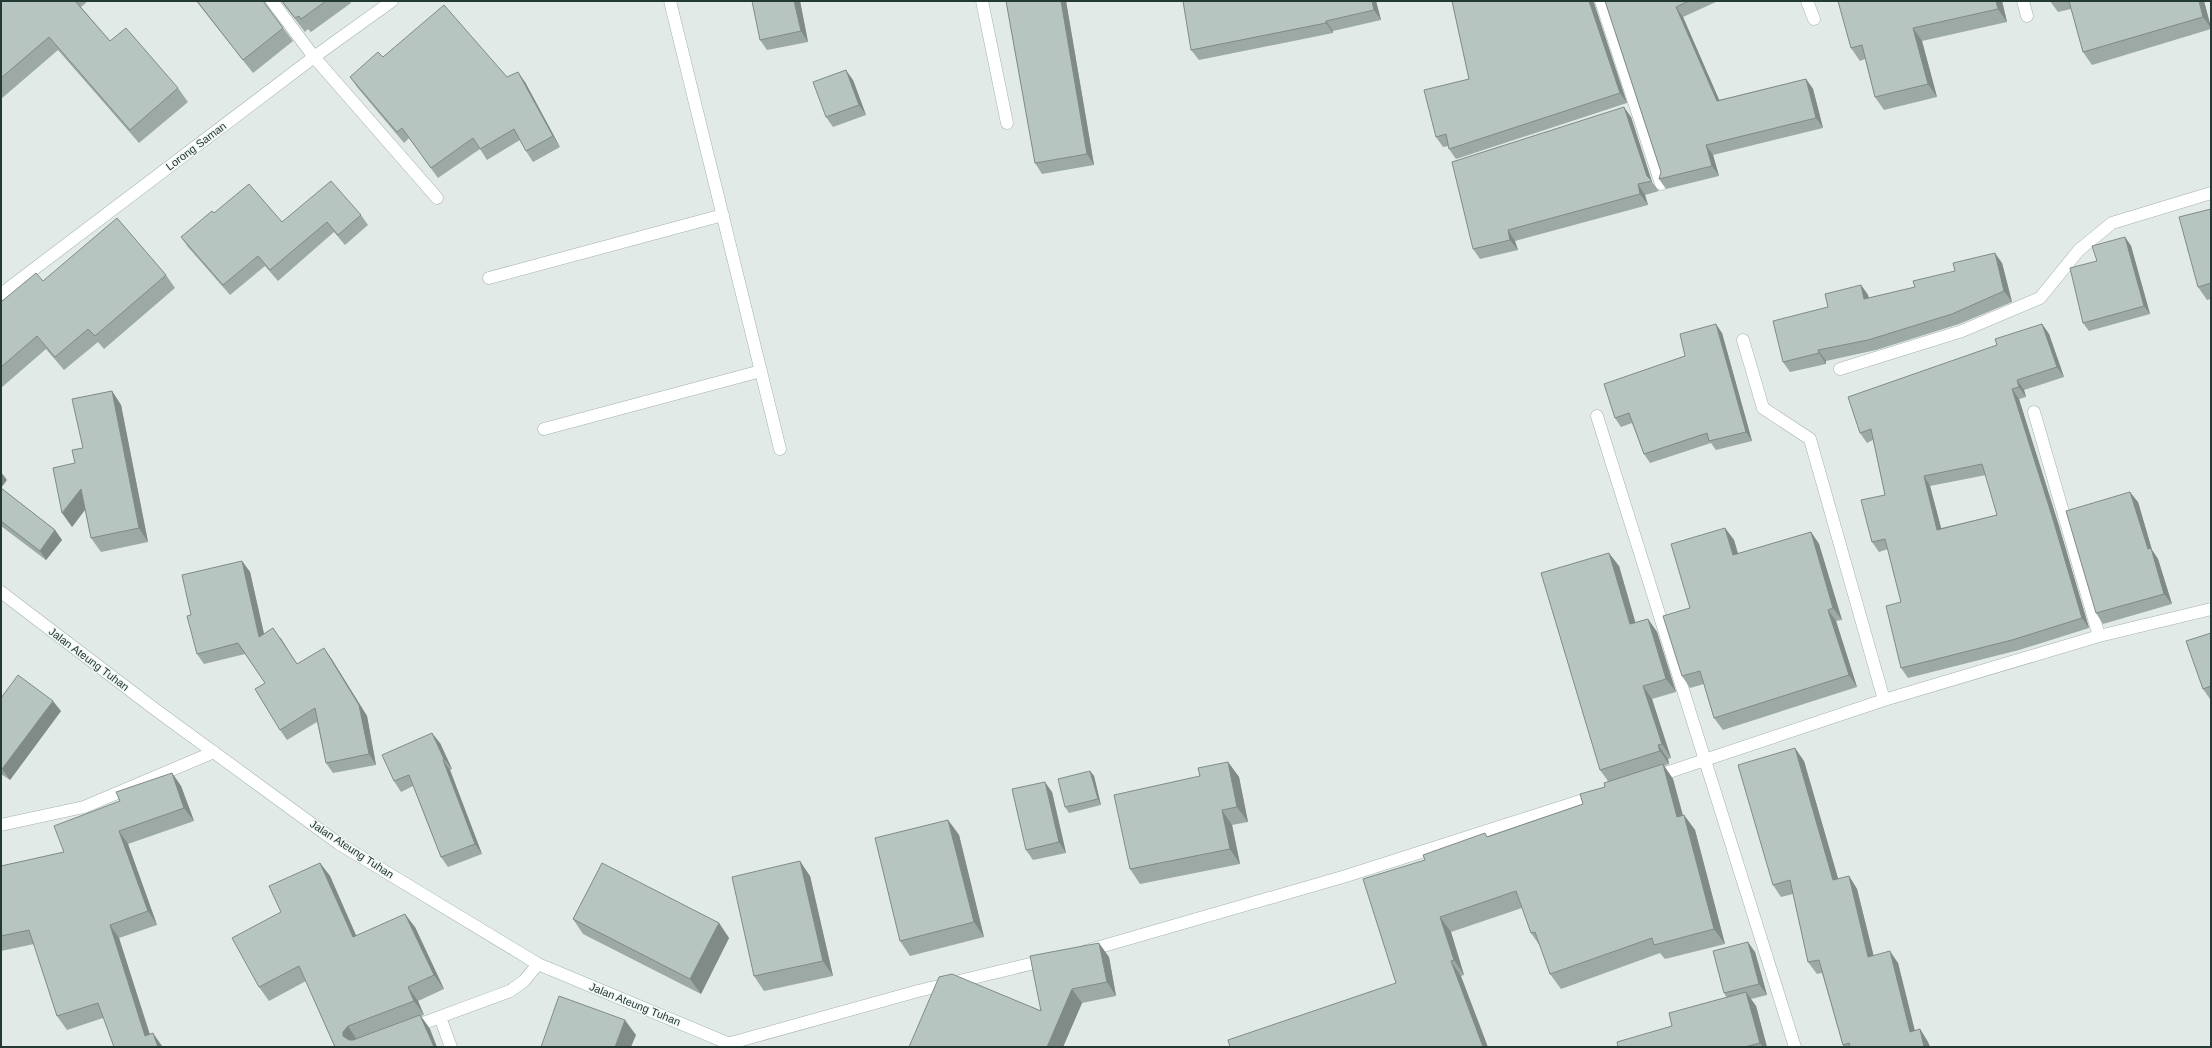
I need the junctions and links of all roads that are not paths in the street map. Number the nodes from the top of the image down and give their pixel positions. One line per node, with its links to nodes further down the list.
1 (272, 1): 10 (street)
2 (392, 1): 10 (street, Lorong Saman)
3 (670, 1): 17 (street)
4 (982, 1): 13 (street)
5 (1602, 1): 11 (street)
6 (1807, 1): 9 (street)
7 (2023, 1): 8 (street)
8 (2028, 16)
9 (1814, 19)
10 (314, 57): 16 (street); 19 (street, Lorong Saman)
11 (1636, 108): 12 (street); 14 (street)
12 (1622, 112)
13 (1006, 123)
14 (1661, 184)
15 (2211, 193): 21 (street)
16 (437, 198)
17 (723, 216): 18 (street); 22 (street)
18 (489, 278)
19 (1, 294)
20 (1743, 340): 30 (street)
21 (1840, 369)
22 (761, 371): 25 (street); 26 (street)
23 (2034, 412): 29 (street)
24 (1597, 416): 32 (street)
25 (544, 429)
26 (780, 449)
27 (1, 592): 31 (street, Jalan Ateung Tuhan)
28 (2211, 609): 29 (street)
29 (2099, 636): 30 (street)
30 (1884, 700): 32 (street)
31 (214, 752): 35 (street); 38 (street, Jalan Ateung Tuhan)
32 (1706, 760): 33 (street); 43 (street)
33 (1646, 780)
34 (1608, 792): 36 (street)
35 (1, 825)
36 (1078, 953)
37 (1056, 958): 41 (street)
38 (538, 964): 39 (street); 41 (street, Jalan Ateung Tuhan)
39 (440, 1016): 40 (street); 42 (street)
40 (397, 1033)
41 (734, 1045)
42 (451, 1047)
43 (1795, 1047)

